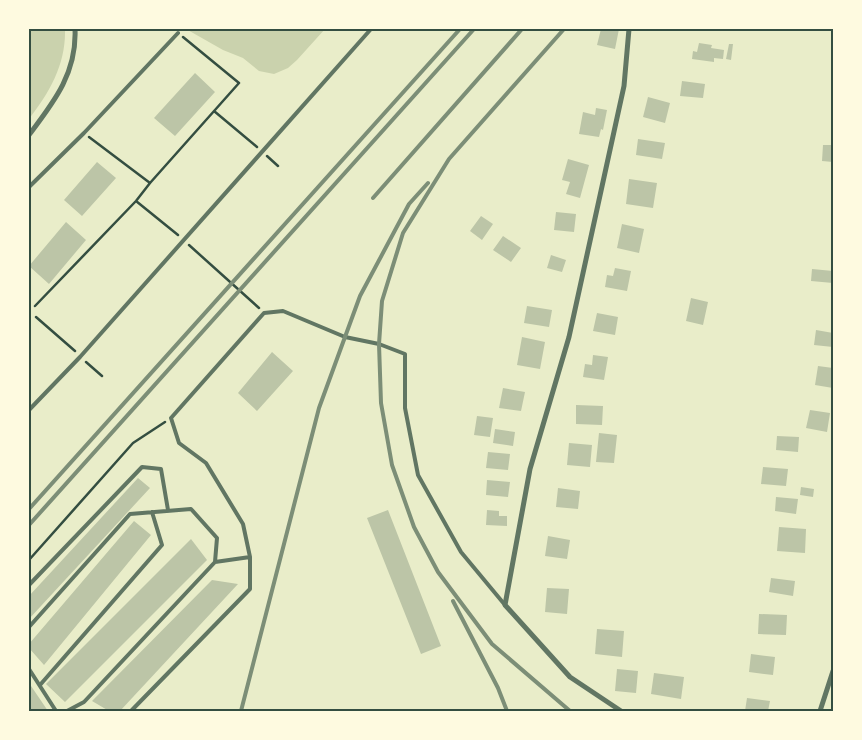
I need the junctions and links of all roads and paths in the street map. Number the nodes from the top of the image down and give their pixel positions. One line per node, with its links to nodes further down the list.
1 (75, 29): 8 (street)
2 (371, 29): 12 (lane)
3 (630, 29): 24 (street)
4 (178, 33): 5 (path); 7 (lane)
5 (214, 111): 6 (path); 9 (path)
6 (236, 131)
7 (84, 133): 9 (path); 10 (lane)
8 (29, 135)
9 (150, 182): 11 (path)
10 (29, 187)
11 (136, 201): 12 (path); 13 (path)
12 (183, 240): 14 (path); 16 (lane)
13 (29, 311): 15 (path)
14 (264, 313): 17 (lane); 24 (lane)
15 (55, 333)
16 (29, 410)
17 (171, 418): 20 (lane); 21 (path)
18 (168, 510): 19 (lane); 22 (lane); 23 (lane)
19 (152, 512): 25 (lane); 28 (lane)
20 (250, 556): 22 (lane); 31 (lane)
21 (29, 560)
22 (215, 562): 30 (lane)
23 (29, 585)
24 (505, 605): 32 (street)
25 (29, 627)
26 (29, 669): 28 (lane)
27 (833, 671): 33 (street)
28 (40, 685): 29 (lane)
29 (56, 711)
30 (67, 711)
31 (131, 711)
32 (621, 711)
33 (820, 711)

